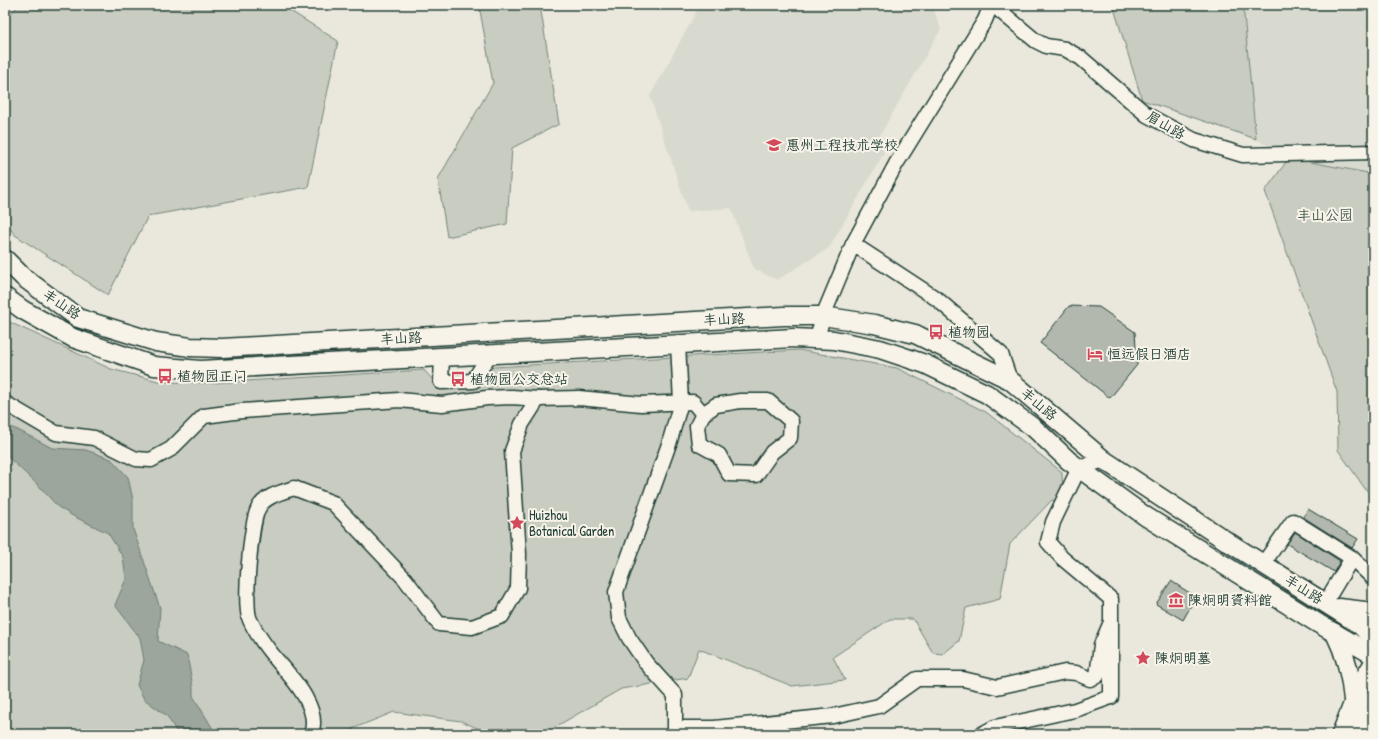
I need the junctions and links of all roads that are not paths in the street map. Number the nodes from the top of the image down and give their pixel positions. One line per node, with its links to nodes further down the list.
1 (992, 5): 2 (street, 眉山路); 3 (street)
2 (1373, 152)
3 (853, 244): 6 (street); 12 (street)
4 (5, 259): 7 (main road, 丰山路)
5 (5, 297): 11 (main road, 丰山路)
6 (822, 316): 7 (main road, 丰山路); 8 (street); 12 (main road, 丰山路)
7 (463, 334): 11 (main road)
8 (817, 339): 9 (main road, 丰山路); 18 (main road, 丰山路)
9 (678, 344): 10 (main road, 丰山路); 14 (street)
10 (490, 354): 11 (main road, 丰山路); 11 (street)
11 (442, 356)
12 (1010, 380): 17 (main road, 丰山路)
13 (538, 399): 14 (street); 15 (street); 31 (street)
14 (681, 402): 16 (street); 24 (street)
15 (5, 404)
16 (703, 414): 16 (street)
17 (1104, 460): 18 (street); 20 (main road, 丰山路)
18 (1080, 468): 24 (street); 25 (main road, 丰山路)
19 (1352, 558): 20 (street); 21 (street); 22 (street)
20 (1263, 564): 22 (main road, 丰山路)
21 (1373, 578)
22 (1329, 605): 23 (main road); 26 (main road, 丰山路)
23 (1373, 612)
24 (1111, 622): 32 (street)
25 (1335, 634): 27 (main road, 丰山路); 30 (main road)
26 (1373, 638)
27 (1373, 655)
28 (1373, 664): 30 (main road)
29 (1373, 699): 34 (main road)
30 (1353, 703): 33 (main road)
31 (311, 734)
32 (982, 734)
33 (1341, 734)
34 (1360, 734)

